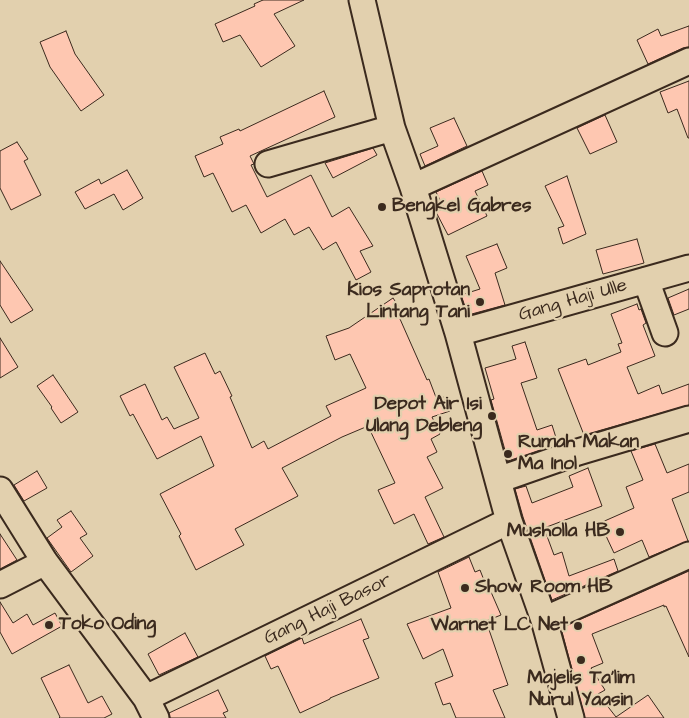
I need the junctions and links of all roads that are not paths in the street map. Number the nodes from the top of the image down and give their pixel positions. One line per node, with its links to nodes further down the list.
1 (362, 0): 3 (street)
2 (689, 62): 5 (street)
3 (392, 128): 4 (street); 5 (street)
4 (268, 164)
5 (413, 187): 8 (street)
6 (689, 268): 7 (street, Gang Haji Ulle)
7 (646, 280): 8 (street, Gang Haji Ulle); 9 (street)
8 (458, 333): 11 (street)
9 (665, 333)
10 (689, 420): 11 (street)
11 (498, 480): 13 (street)
12 (0, 490): 15 (street)
13 (509, 521): 17 (street); 18 (street, Gang Haji Basor)
14 (689, 555): 17 (street)
15 (45, 562): 16 (street); 18 (street)
16 (0, 585)
17 (544, 620): 19 (street)
18 (151, 708)
19 (571, 718)

